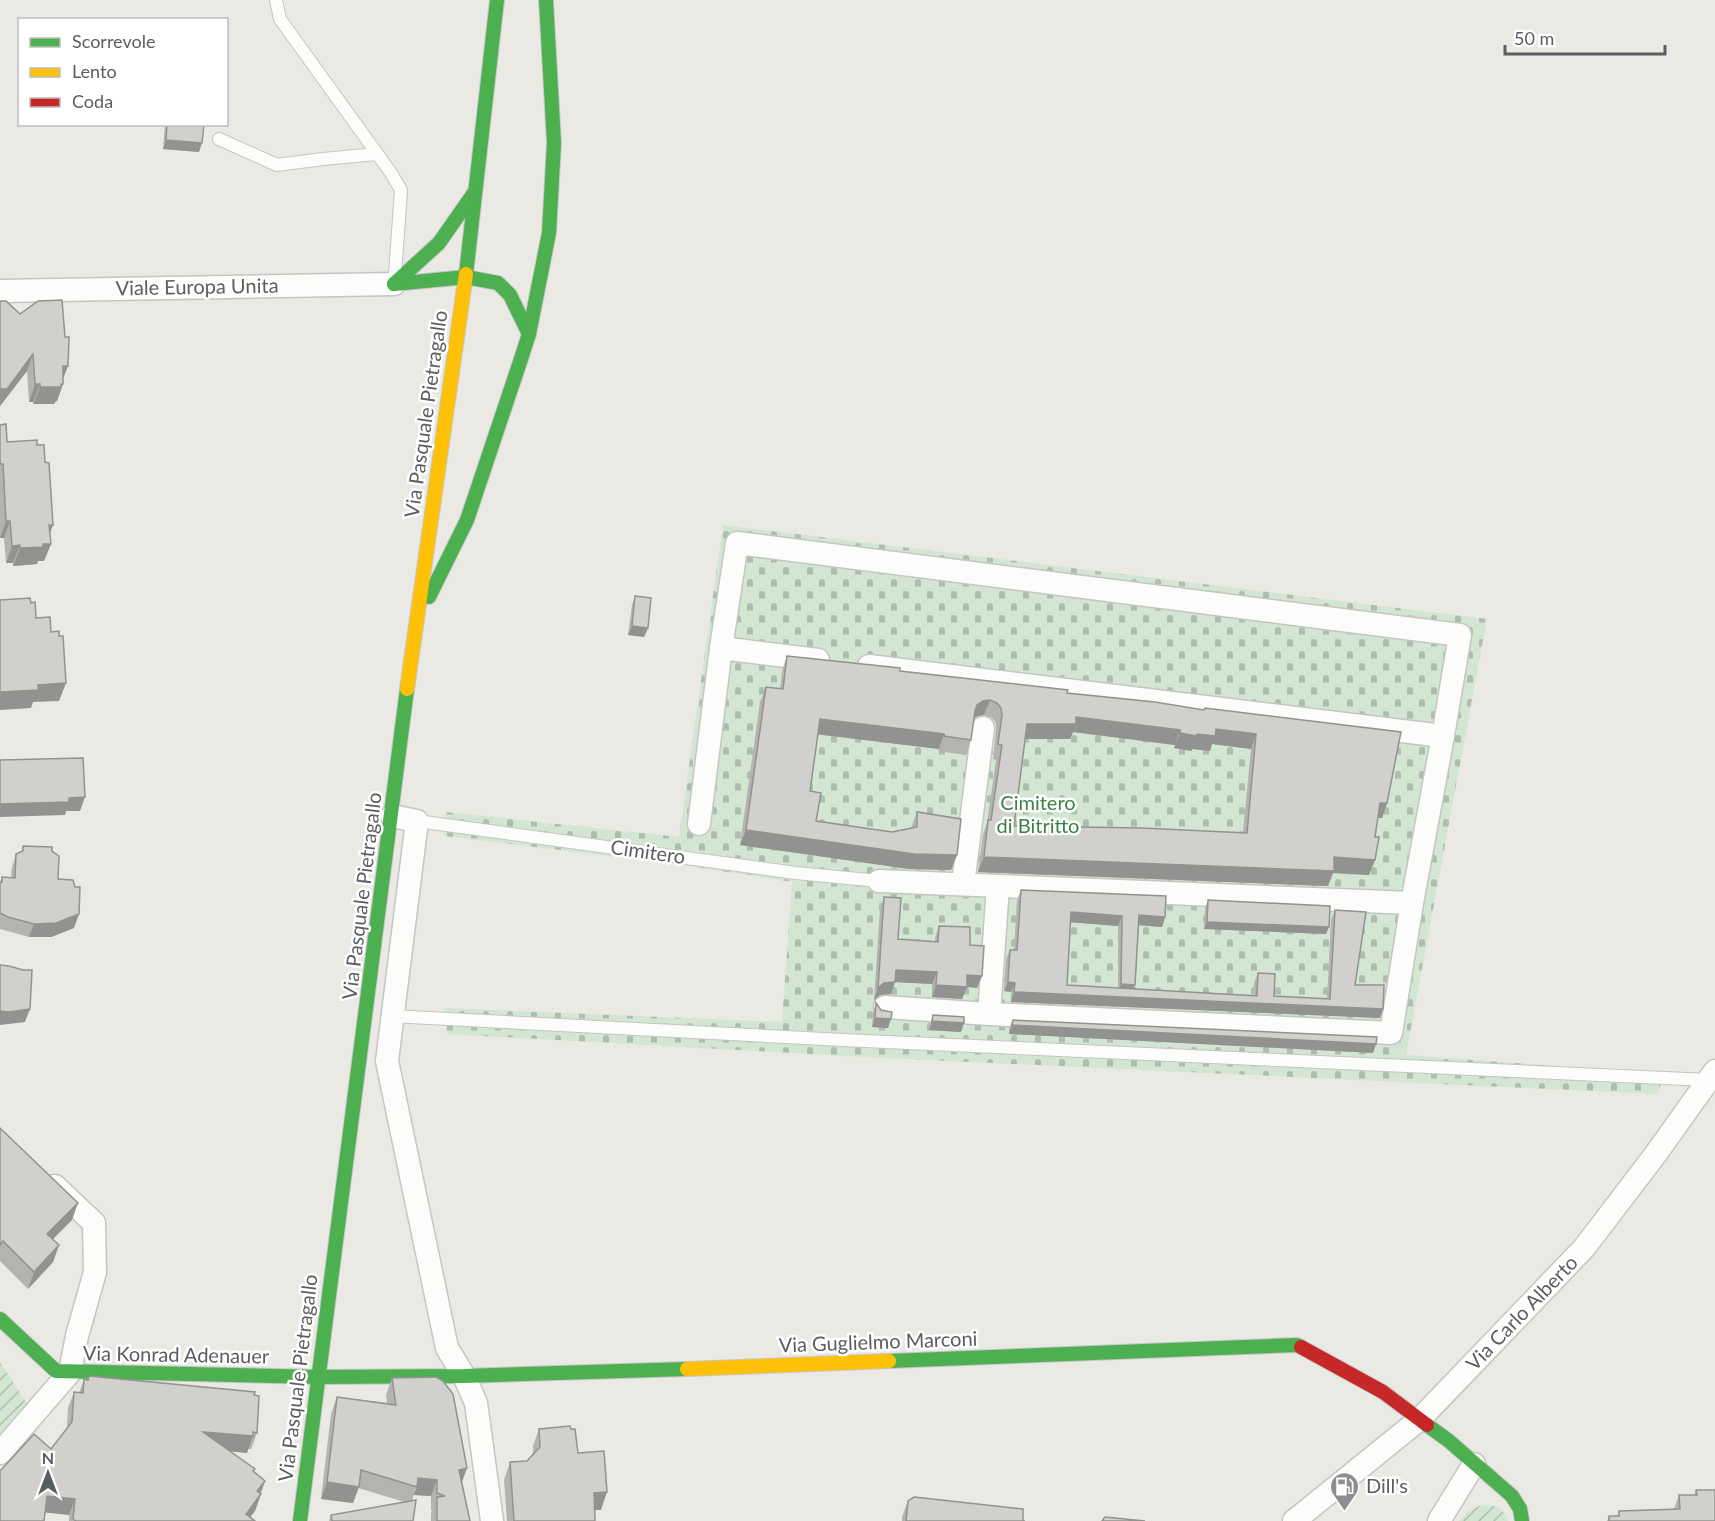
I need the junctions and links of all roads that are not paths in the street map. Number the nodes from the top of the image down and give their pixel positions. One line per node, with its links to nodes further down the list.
1 (276, 0): 5 (lane)
2 (497, 0): 6 (main road, Via Pasquale Pietragallo)
3 (546, 0): 11 (main road)
4 (219, 139): 5 (lane)
5 (377, 154): 8 (lane)
6 (476, 190): 7 (main road, Via Pasquale Pietragallo); 8 (main road)
7 (466, 277): 8 (main road); 11 (main road); 12 (main road, Via Pasquale Pietragallo)
8 (394, 284): 9 (street, Viale Europa Unita); 10 (main road)
9 (0, 291)
10 (422, 297)
11 (529, 334): 12 (main road)
12 (416, 622): 16 (main road, Via Pasquale Pietragallo)
13 (721, 648): 15 (street); 15 (street); 18 (street)
14 (983, 728): 20 (street)
15 (1443, 736): 22 (street)
16 (392, 816): 17 (street); 26 (main road, Via Pasquale Pietragallo)
17 (417, 821): 19 (lane, Cimitero); 25 (street)
18 (699, 824)
19 (879, 881): 20 (street)
20 (963, 884): 21 (street)
21 (998, 886): 22 (street); 24 (street)
22 (1412, 903): 24 (street)
23 (885, 1007): 24 (street)
24 (989, 1014)
25 (391, 1016): 27 (street); 28 (lane)
26 (360, 1057): 27 (street); 33 (main road, Via Pasquale Pietragallo)
27 (387, 1061): 32 (street)
28 (1712, 1076): 34 (street, Via Carlo Alberto)
29 (43, 1174): 31 (street)
30 (0, 1318): 31 (main road)
31 (70, 1372): 33 (main road, Via Konrad Adenauer); 35 (street)
32 (464, 1376): 33 (main road, Via Guglielmo Marconi); 34 (main road, Via Guglielmo Marconi); 38 (street)
33 (318, 1377): 37 (main road, Via Pasquale Pietragallo)
34 (1420, 1419): 36 (main road, Via Guglielmo Marconi); 39 (street, Via Carlo Alberto)
35 (0, 1453)
36 (1474, 1464): 40 (street); 41 (main road, Via Guglielmo Marconi)
37 (300, 1521)
38 (492, 1521)
39 (1294, 1521)
40 (1438, 1521)
41 (1522, 1521)

